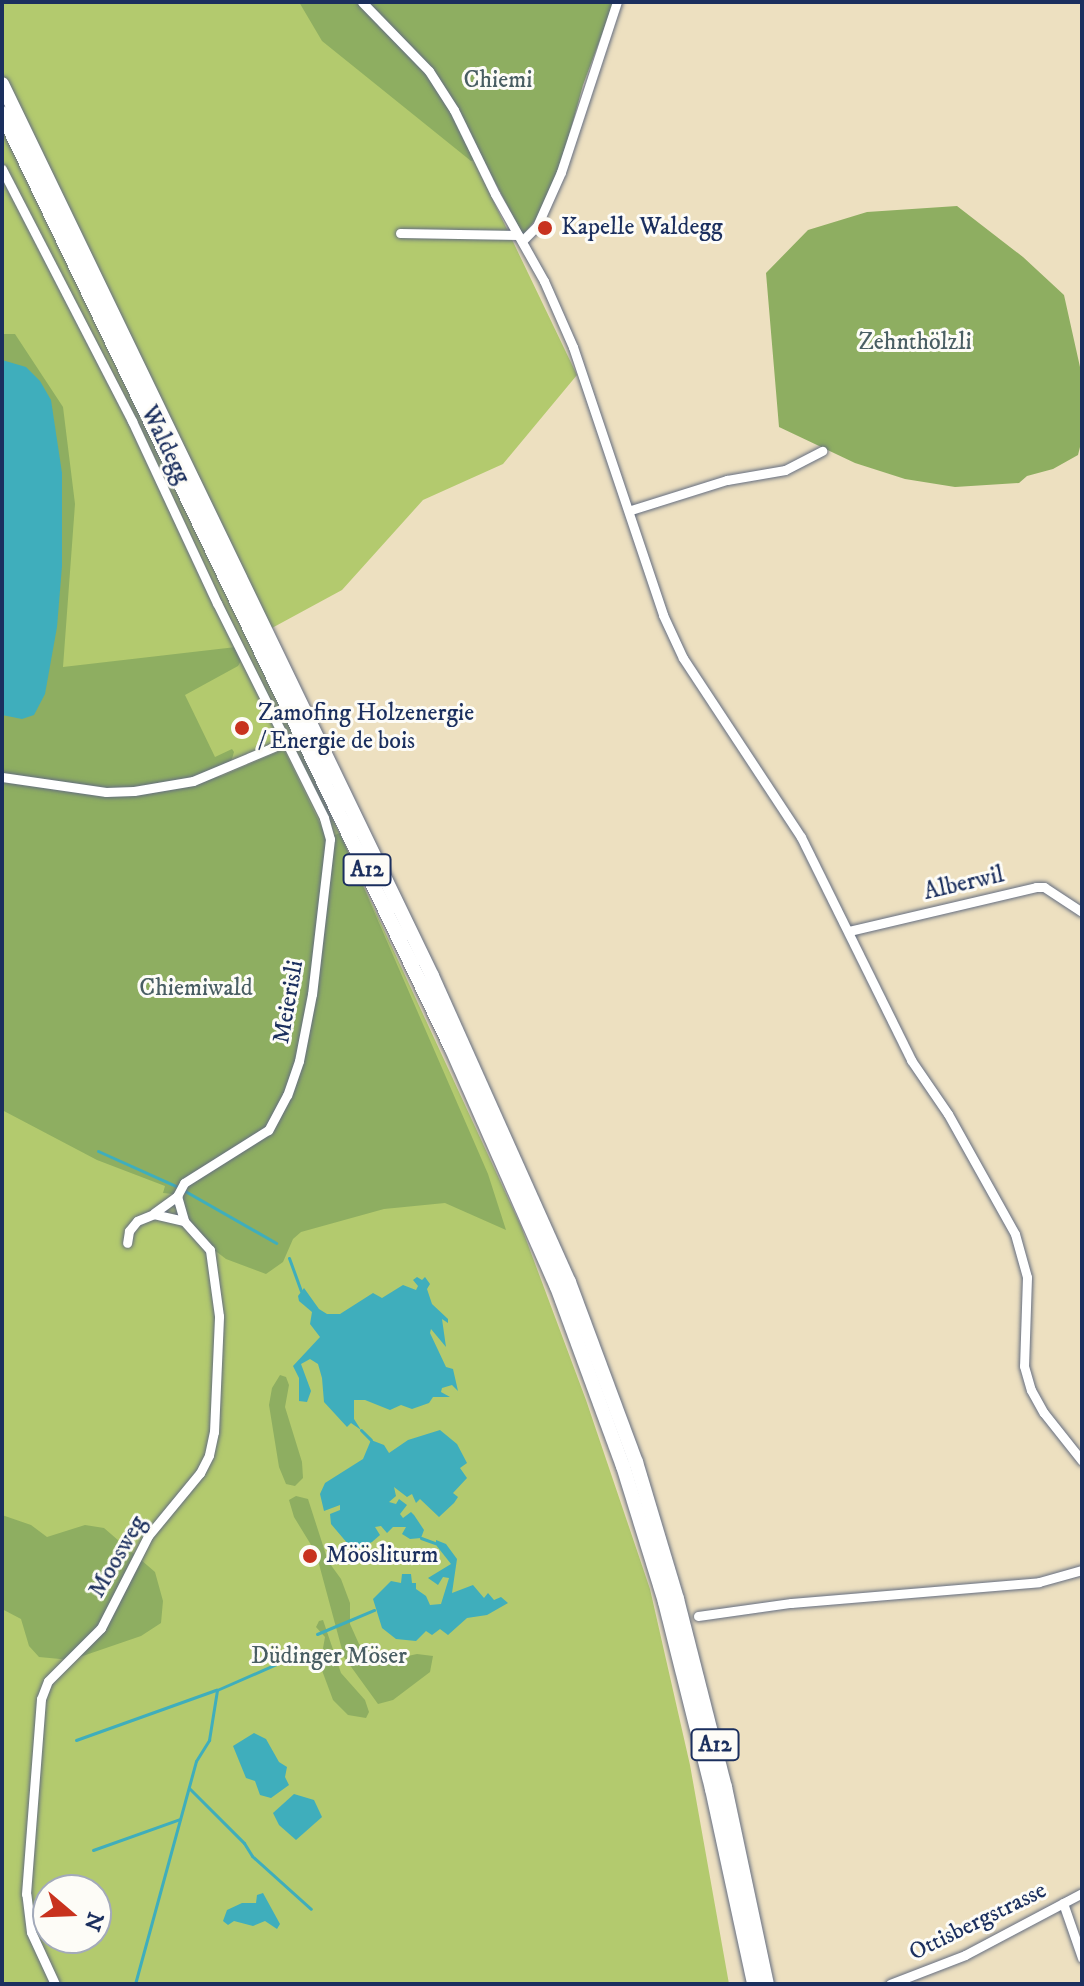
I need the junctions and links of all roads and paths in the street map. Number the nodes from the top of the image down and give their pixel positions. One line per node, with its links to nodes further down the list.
1 (362, 2): 7 (street)
2 (617, 2): 7 (street)
3 (2, 84): 26 (highway, A12)
4 (2, 113): 25 (highway, A12)
5 (2, 169): 10 (street, Waldegg)
6 (400, 233): 7 (street)
7 (520, 238): 9 (street)
8 (822, 451): 9 (street)
9 (631, 510): 13 (street)
10 (286, 742): 11 (street); 14 (street, Meierisli)
11 (2, 777)
12 (1082, 912): 13 (street, Alberwil)
13 (849, 931): 18 (street)
14 (177, 1196): 15 (street); 16 (street)
15 (154, 1214): 16 (street); 17 (street)
16 (184, 1221): 24 (street, Moosweg)
17 (127, 1243)
18 (1082, 1461)
19 (1082, 1570): 20 (street)
20 (698, 1616)
21 (1082, 1893): 22 (street, Ottisbergstrasse)
22 (1063, 1903): 23 (street); 27 (street, Ottisbergstrasse)
23 (1082, 1958)
24 (55, 1984)
25 (754, 1984)
26 (767, 1984)
27 (890, 1984)

